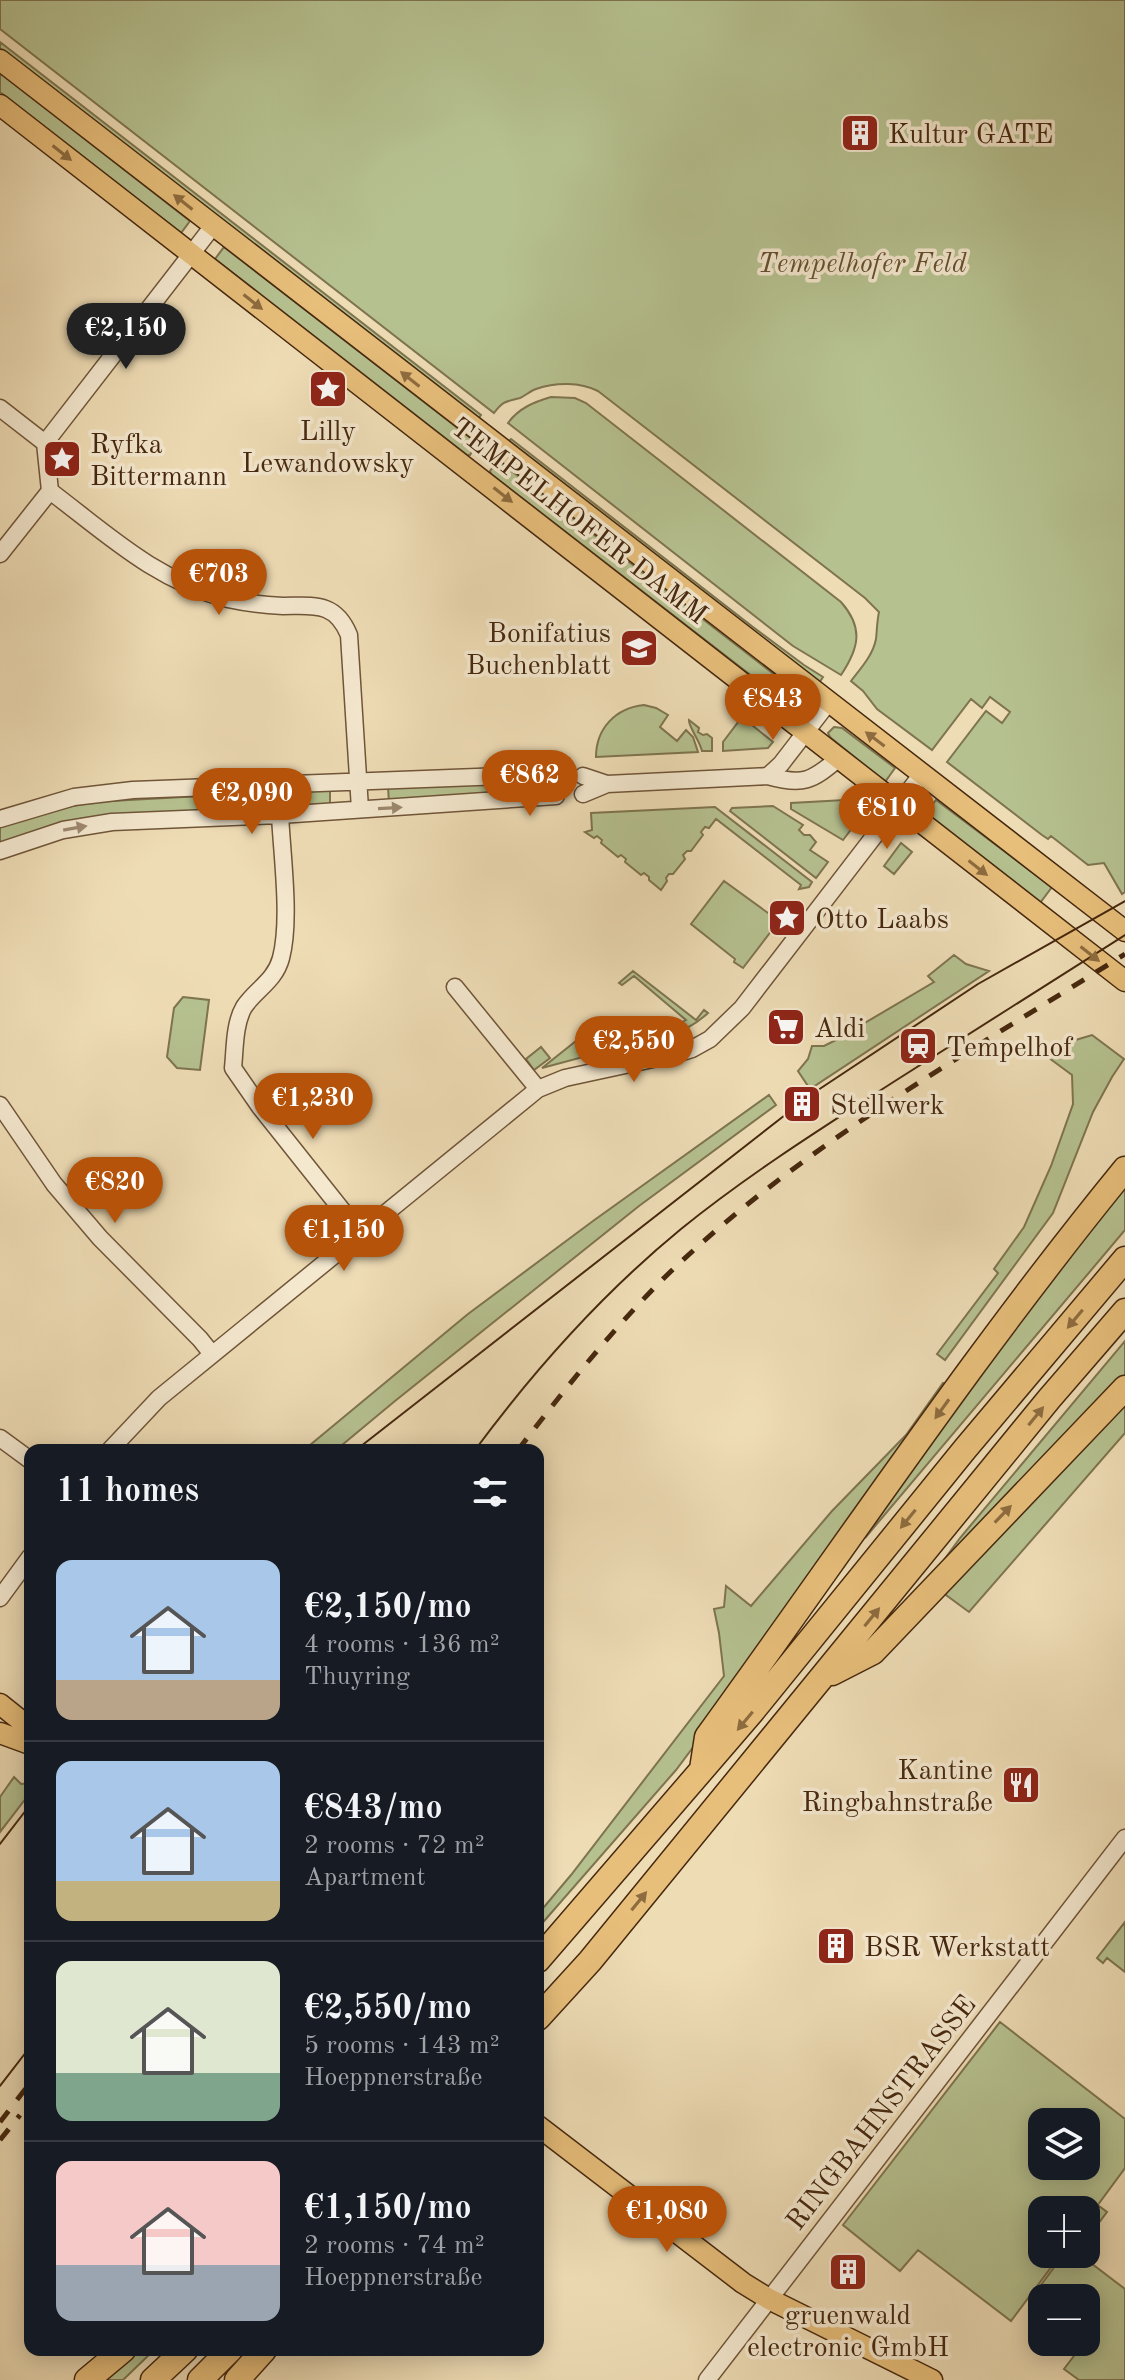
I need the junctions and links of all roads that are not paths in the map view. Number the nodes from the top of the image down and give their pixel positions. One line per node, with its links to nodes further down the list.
1 (0, 60): 3 (main road, TEMPELHOFER DAMM, one-way to 1)
2 (0, 105): 4 (main road, TEMPELHOFER DAMM, one-way to 4)
3 (213, 226): 4 (street); 6 (main road, TEMPELHOFER DAMM, one-way to 3)
4 (191, 254): 7 (street); 8 (main road, TEMPELHOFER DAMM, one-way to 8)
5 (0, 408): 7 (street)
6 (488, 439): 8 (main road); 11 (main road, TEMPELHOFER DAMM)
7 (45, 443): 9 (street)
8 (469, 469): 12 (main road, TEMPELHOFER DAMM, one-way to 12)
9 (50, 491): 10 (street); 19 (street)
10 (0, 554)
11 (828, 703): 12 (street); 14 (main road, TEMPELHOFER DAMM, one-way to 11)
12 (806, 732): 13 (main road, TEMPELHOFER DAMM); 17 (street)
13 (839, 758): 17 (street); 24 (main road, TEMPELHOFER DAMM)
14 (922, 774): 24 (street); 29 (main road, TEMPELHOFER DAMM)
15 (527, 776): 18 (street); 19 (street); 23 (street)
16 (583, 776): 20 (street)
17 (768, 776): 20 (street)
18 (555, 777)
19 (359, 783): 25 (street); 27 (street)
20 (607, 784): 21 (street)
21 (583, 794)
22 (556, 796): 23 (street)
23 (527, 798): 25 (street, one-way to 23)
24 (898, 805): 30 (main road, TEMPELHOFER DAMM, one-way to 30); 32 (street)
25 (360, 809): 26 (street)
26 (280, 815): 28 (street, one-way to 26); 35 (street)
27 (0, 819)
28 (0, 851)
29 (1125, 931)
30 (1125, 981)
31 (455, 987): 32 (street)
32 (538, 1089): 35 (street)
33 (0, 1105): 38 (street)
34 (1125, 1169): 50 (highway, one-way to 50)
35 (361, 1234): 38 (street)
36 (1125, 1259): 50 (highway, one-way to 50)
37 (1125, 1311): 45 (highway, one-way to 37)
38 (212, 1354): 41 (street)
39 (1125, 1388): 45 (highway, one-way to 39)
40 (0, 1438): 42 (street)
41 (116, 1444)
42 (24, 1456)
43 (24, 1565): 44 (street)
44 (0, 1598)
45 (822, 1678): 53 (highway, one-way to 45)
46 (0, 1704): 47 (main road)
47 (24, 1725)
48 (0, 1733): 49 (main road)
49 (24, 1742)
50 (702, 1771): 52 (highway)
51 (1125, 1838): 55 (street, RINGBAHNSTRASSE)
52 (544, 1953)
53 (544, 2011)
54 (544, 2131): 55 (main road)
55 (769, 2299): 64 (street, RINGBAHNSTRASSE); 65 (main road)
56 (116, 2356): 60 (highway)
57 (179, 2356): 61 (highway)
58 (224, 2356): 62 (highway)
59 (259, 2356): 63 (highway)
60 (87, 2380)
61 (153, 2380)
62 (200, 2380)
63 (237, 2380)
64 (707, 2380)
65 (932, 2380)

